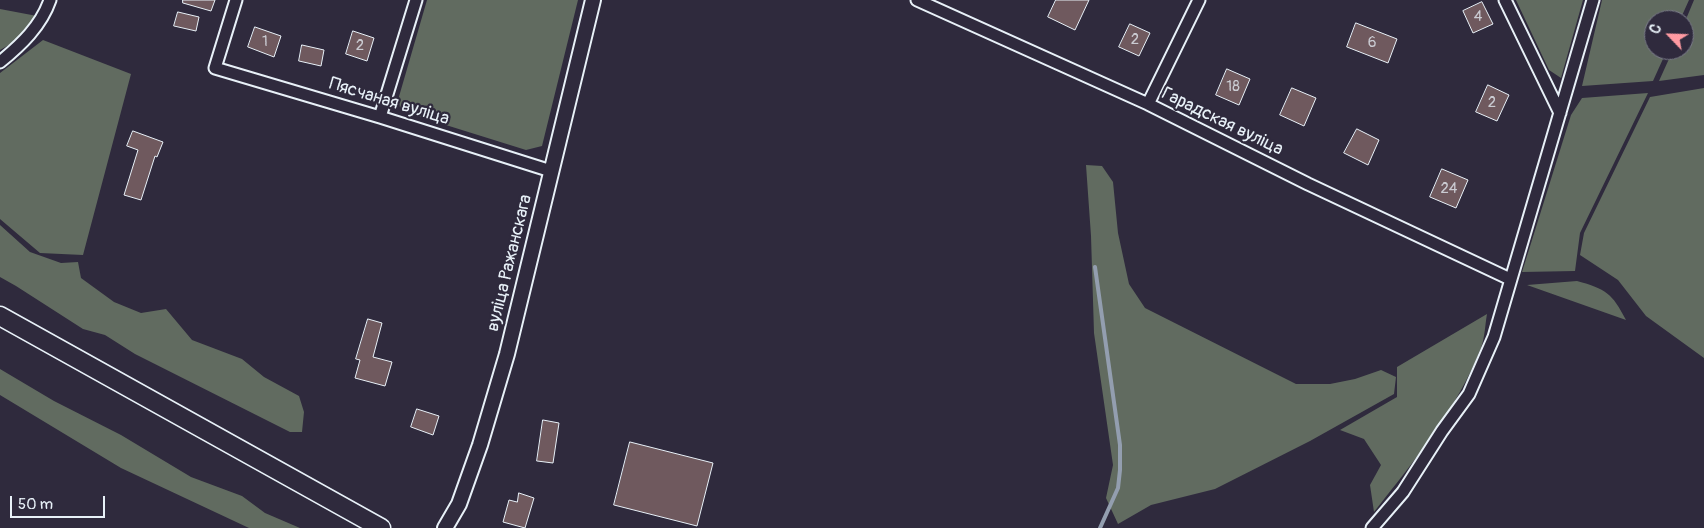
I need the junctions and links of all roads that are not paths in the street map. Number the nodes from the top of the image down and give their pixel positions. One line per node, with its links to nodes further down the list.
1 (50, 0): 9 (street)
2 (236, 0): 12 (street, Пясчаная вуліца)
3 (416, 0): 12 (street)
4 (593, 0): 13 (street, вуліца Ражанскага)
5 (917, 0): 10 (street, Гарадская вуліца)
6 (1199, 0): 10 (street)
7 (1505, 0): 11 (street)
8 (1593, 0): 11 (street)
9 (0, 62)
10 (1148, 104): 14 (street, Гарадская вуліца)
11 (1560, 113): 14 (street)
12 (380, 117): 13 (street, Пясчаная вуліца)
13 (551, 171): 17 (street, вуліца Ражанскага)
14 (1510, 279): 18 (street)
15 (0, 316): 16 (main road)
16 (382, 528)
17 (445, 528)
18 (1372, 528)

